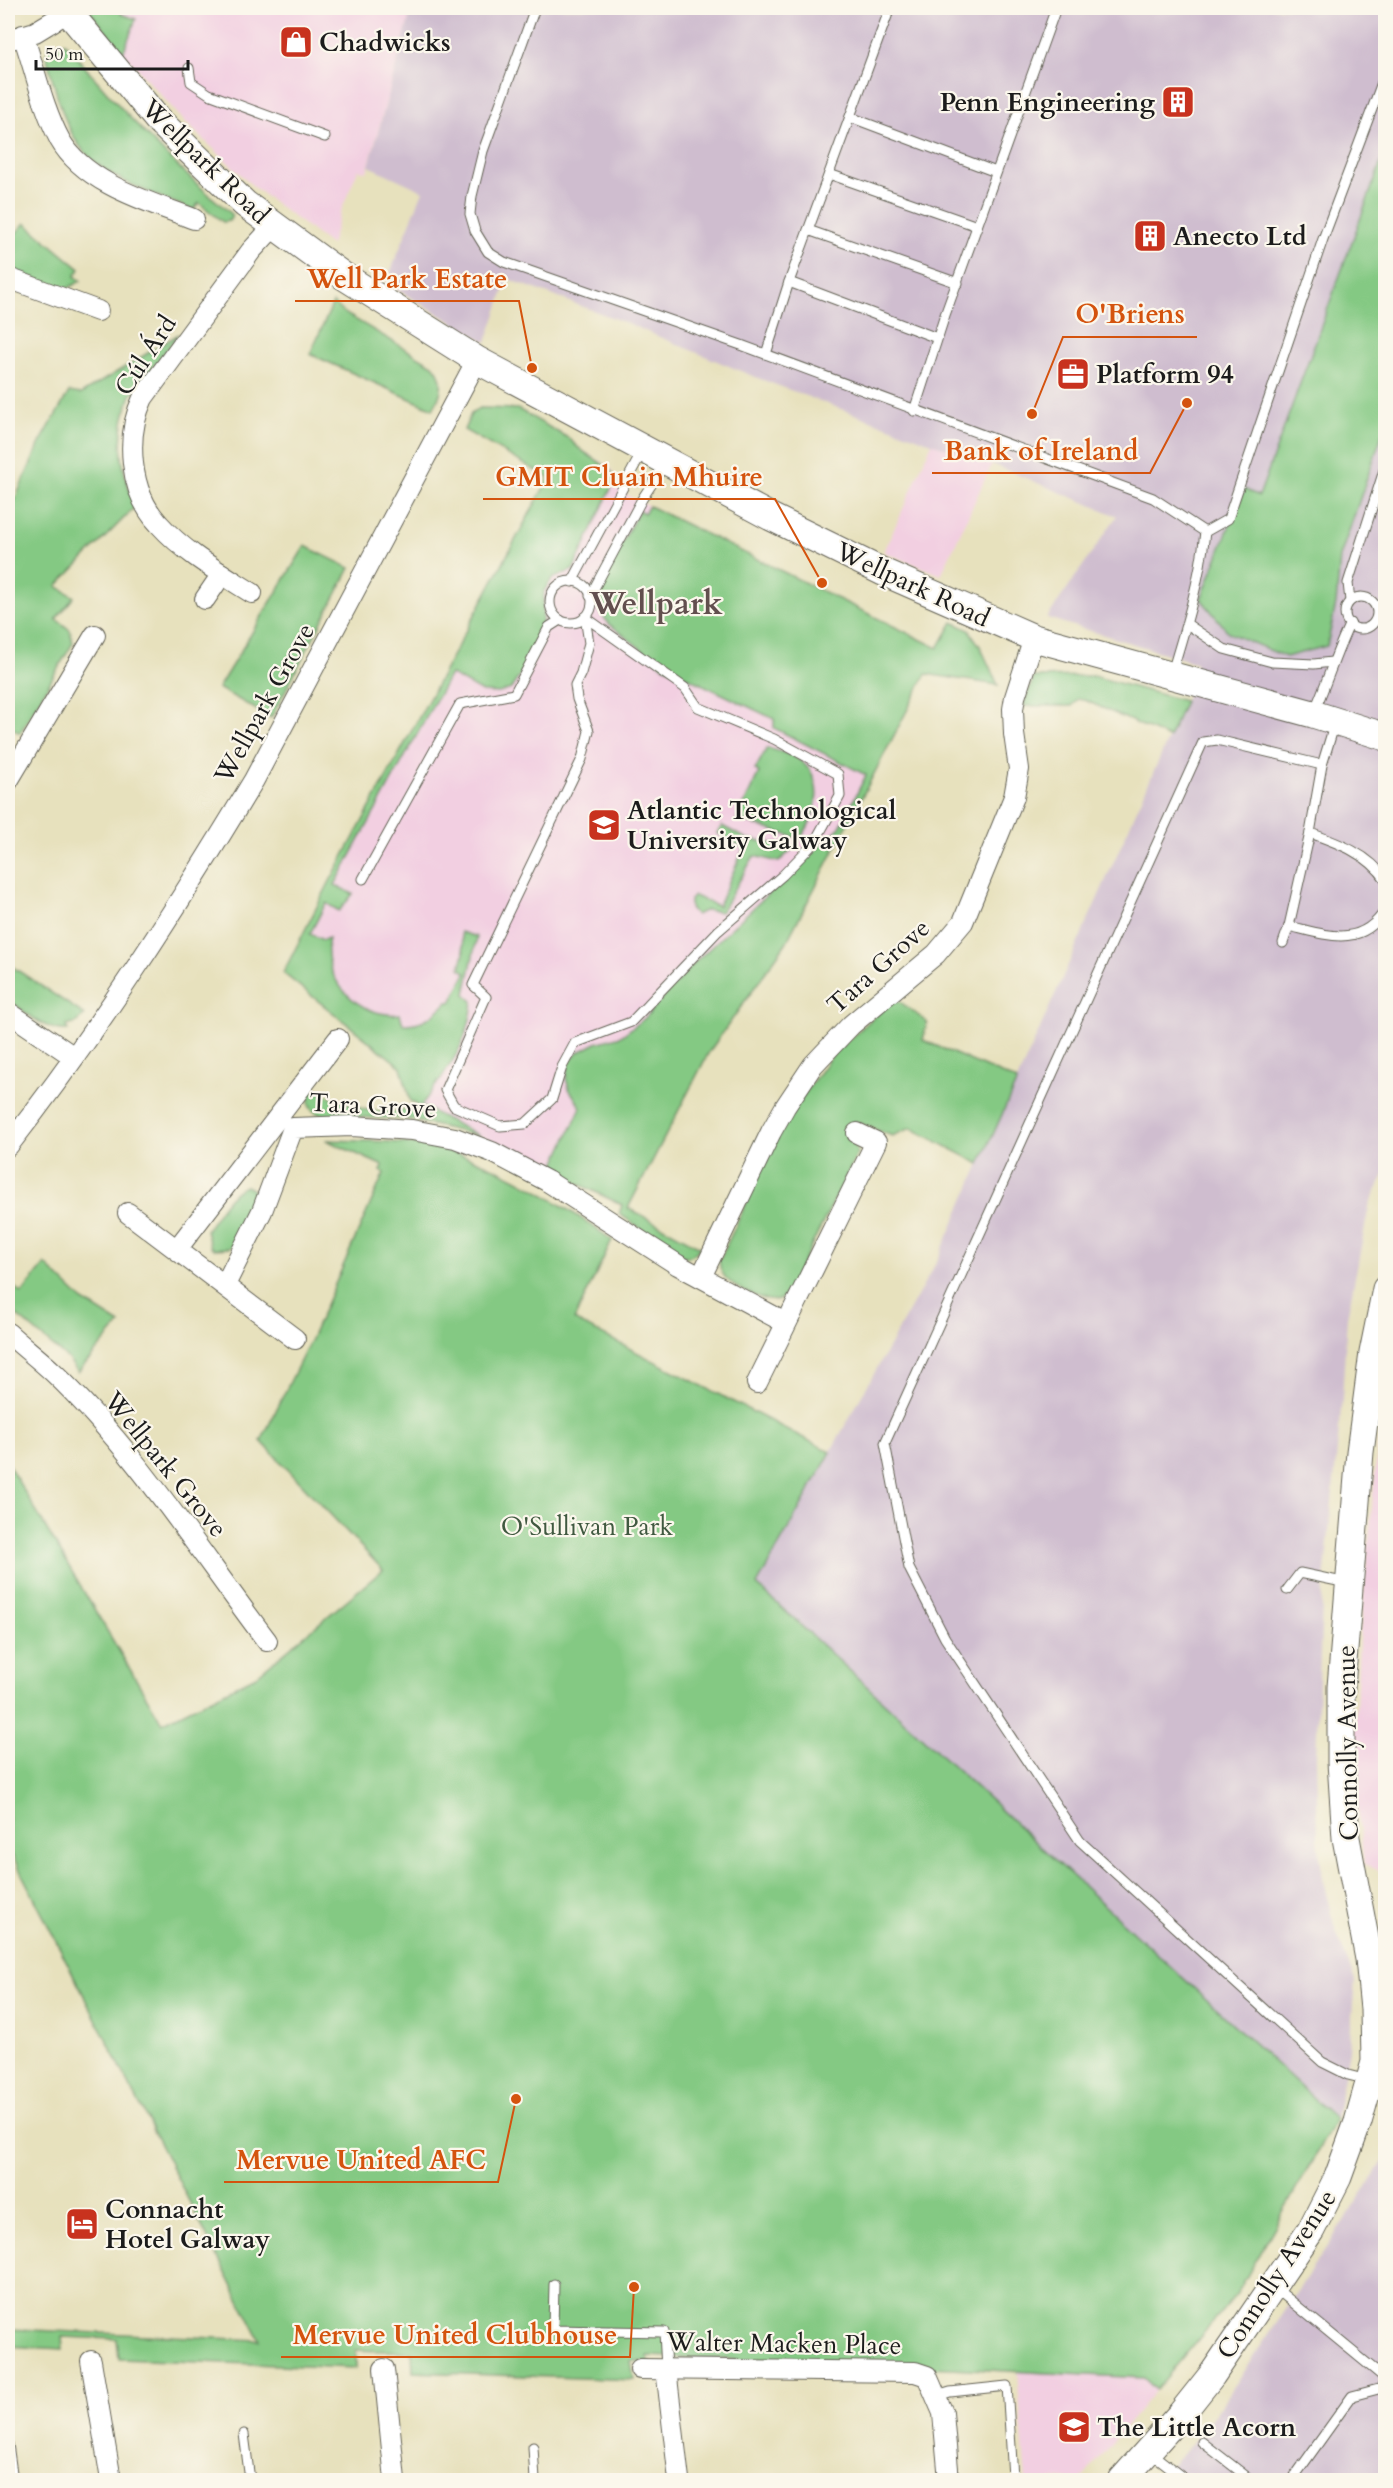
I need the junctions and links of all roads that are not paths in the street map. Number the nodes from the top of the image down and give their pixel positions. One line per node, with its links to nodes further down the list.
1 (535, 8): 21 (lane)
2 (890, 8): 8 (lane)
3 (1056, 8): 10 (lane)
4 (66, 10): 5 (street); 13 (main road, Wellpark Road)
5 (16, 38): 12 (street, Wellpark Road)
6 (189, 68): 9 (lane)
7 (1386, 72): 27 (lane)
8 (850, 117): 10 (lane); 11 (lane)
9 (325, 136)
10 (996, 172): 14 (lane)
11 (829, 174): 14 (lane); 15 (lane)
12 (194, 219)
13 (274, 226): 22 (main road, Wellpark Road); 28 (street, Cúl Árd)
14 (977, 226): 18 (lane)
15 (808, 230): 17 (lane); 18 (lane)
16 (8, 278): 19 (street)
17 (789, 282): 20 (lane); 21 (lane)
18 (958, 283): 20 (lane)
19 (98, 311)
20 (938, 338): 23 (lane)
21 (766, 354): 23 (lane)
22 (477, 360): 24 (main road, Wellpark Road); 55 (street, Wellpark Grove)
23 (914, 411): 27 (lane)
24 (643, 449): 25 (main road, Wellpark Road); 29 (lane)
25 (666, 462): 31 (lane); 40 (main road, Wellpark Road)
26 (1386, 464): 33 (lane)
27 (1205, 532): 38 (lane)
28 (222, 574): 30 (street, Cúl Árd); 32 (street)
29 (572, 582): 31 (lane); 36 (lane)
30 (252, 593)
31 (590, 596): 34 (lane)
32 (205, 599)
33 (1350, 602): 35 (lane); 37 (lane)
34 (585, 617): 34 (lane); 36 (lane)
35 (1381, 618): 37 (lane)
36 (560, 620): 48 (lane)
37 (1350, 623): 41 (lane)
38 (1187, 624): 41 (lane); 42 (lane)
39 (95, 635): 46 (street)
40 (1034, 638): 42 (main road, Wellpark Road); 61 (street, Tara Grove)
41 (1332, 662): 43 (lane)
42 (1170, 676): 43 (main road, Wellpark Road)
43 (1325, 717): 44 (main road, Wellpark Road); 45 (lane)
44 (1386, 737)
45 (1322, 765): 47 (lane); 71 (lane)
46 (8, 780)
47 (1310, 832): 49 (lane); 51 (lane)
48 (363, 879)
49 (1386, 880)
50 (1386, 909): 51 (lane)
51 (1289, 926): 52 (lane)
52 (1283, 943)
53 (8, 1012): 55 (street)
54 (338, 1039): 56 (street, Tara Grove)
55 (74, 1057): 58 (street, Wellpark Grove)
56 (285, 1123): 60 (street, Tara Grove); 61 (street, Tara Grove); 62 (street, Tara Grove)
57 (856, 1133): 64 (street)
58 (8, 1146)
59 (128, 1213): 60 (street)
60 (177, 1249): 62 (street)
61 (701, 1277): 64 (street, Tara Grove)
62 (225, 1285): 66 (street)
63 (1386, 1289): 68 (main road, Connolly Avenue)
64 (786, 1323): 67 (street)
65 (8, 1333): 70 (street, Wellpark Grove)
66 (295, 1339)
67 (757, 1383)
68 (1349, 1583): 69 (lane); 71 (main road, Connolly Avenue)
69 (1287, 1590)
70 (267, 1641)
71 (1377, 2070): 73 (main road, Connolly Avenue)
72 (554, 2284): 77 (lane)
73 (1272, 2286): 78 (lane); 85 (main road, Connolly Avenue)
74 (91, 2361): 87 (street)
75 (384, 2369): 89 (street)
76 (640, 2369): 77 (street, Walter Macken Place)
77 (666, 2369): 80 (street, Walter Macken Place); 91 (street)
78 (1386, 2379)
79 (1386, 2387): 97 (lane)
80 (937, 2396): 92 (street, Walter Macken Place); 93 (lane)
81 (244, 2434): 88 (lane)
82 (1202, 2442): 96 (lane)
83 (8, 2444): 86 (lane)
84 (533, 2447): 90 (lane)
85 (1148, 2451): 94 (main road, Connolly Avenue); 95 (lane)
86 (13, 2481)
87 (111, 2481)
88 (250, 2481)
89 (395, 2481)
90 (535, 2481)
91 (679, 2481)
92 (949, 2481)
93 (970, 2481)
94 (1122, 2481)
95 (1186, 2481)
96 (1251, 2481)
97 (1292, 2481)

